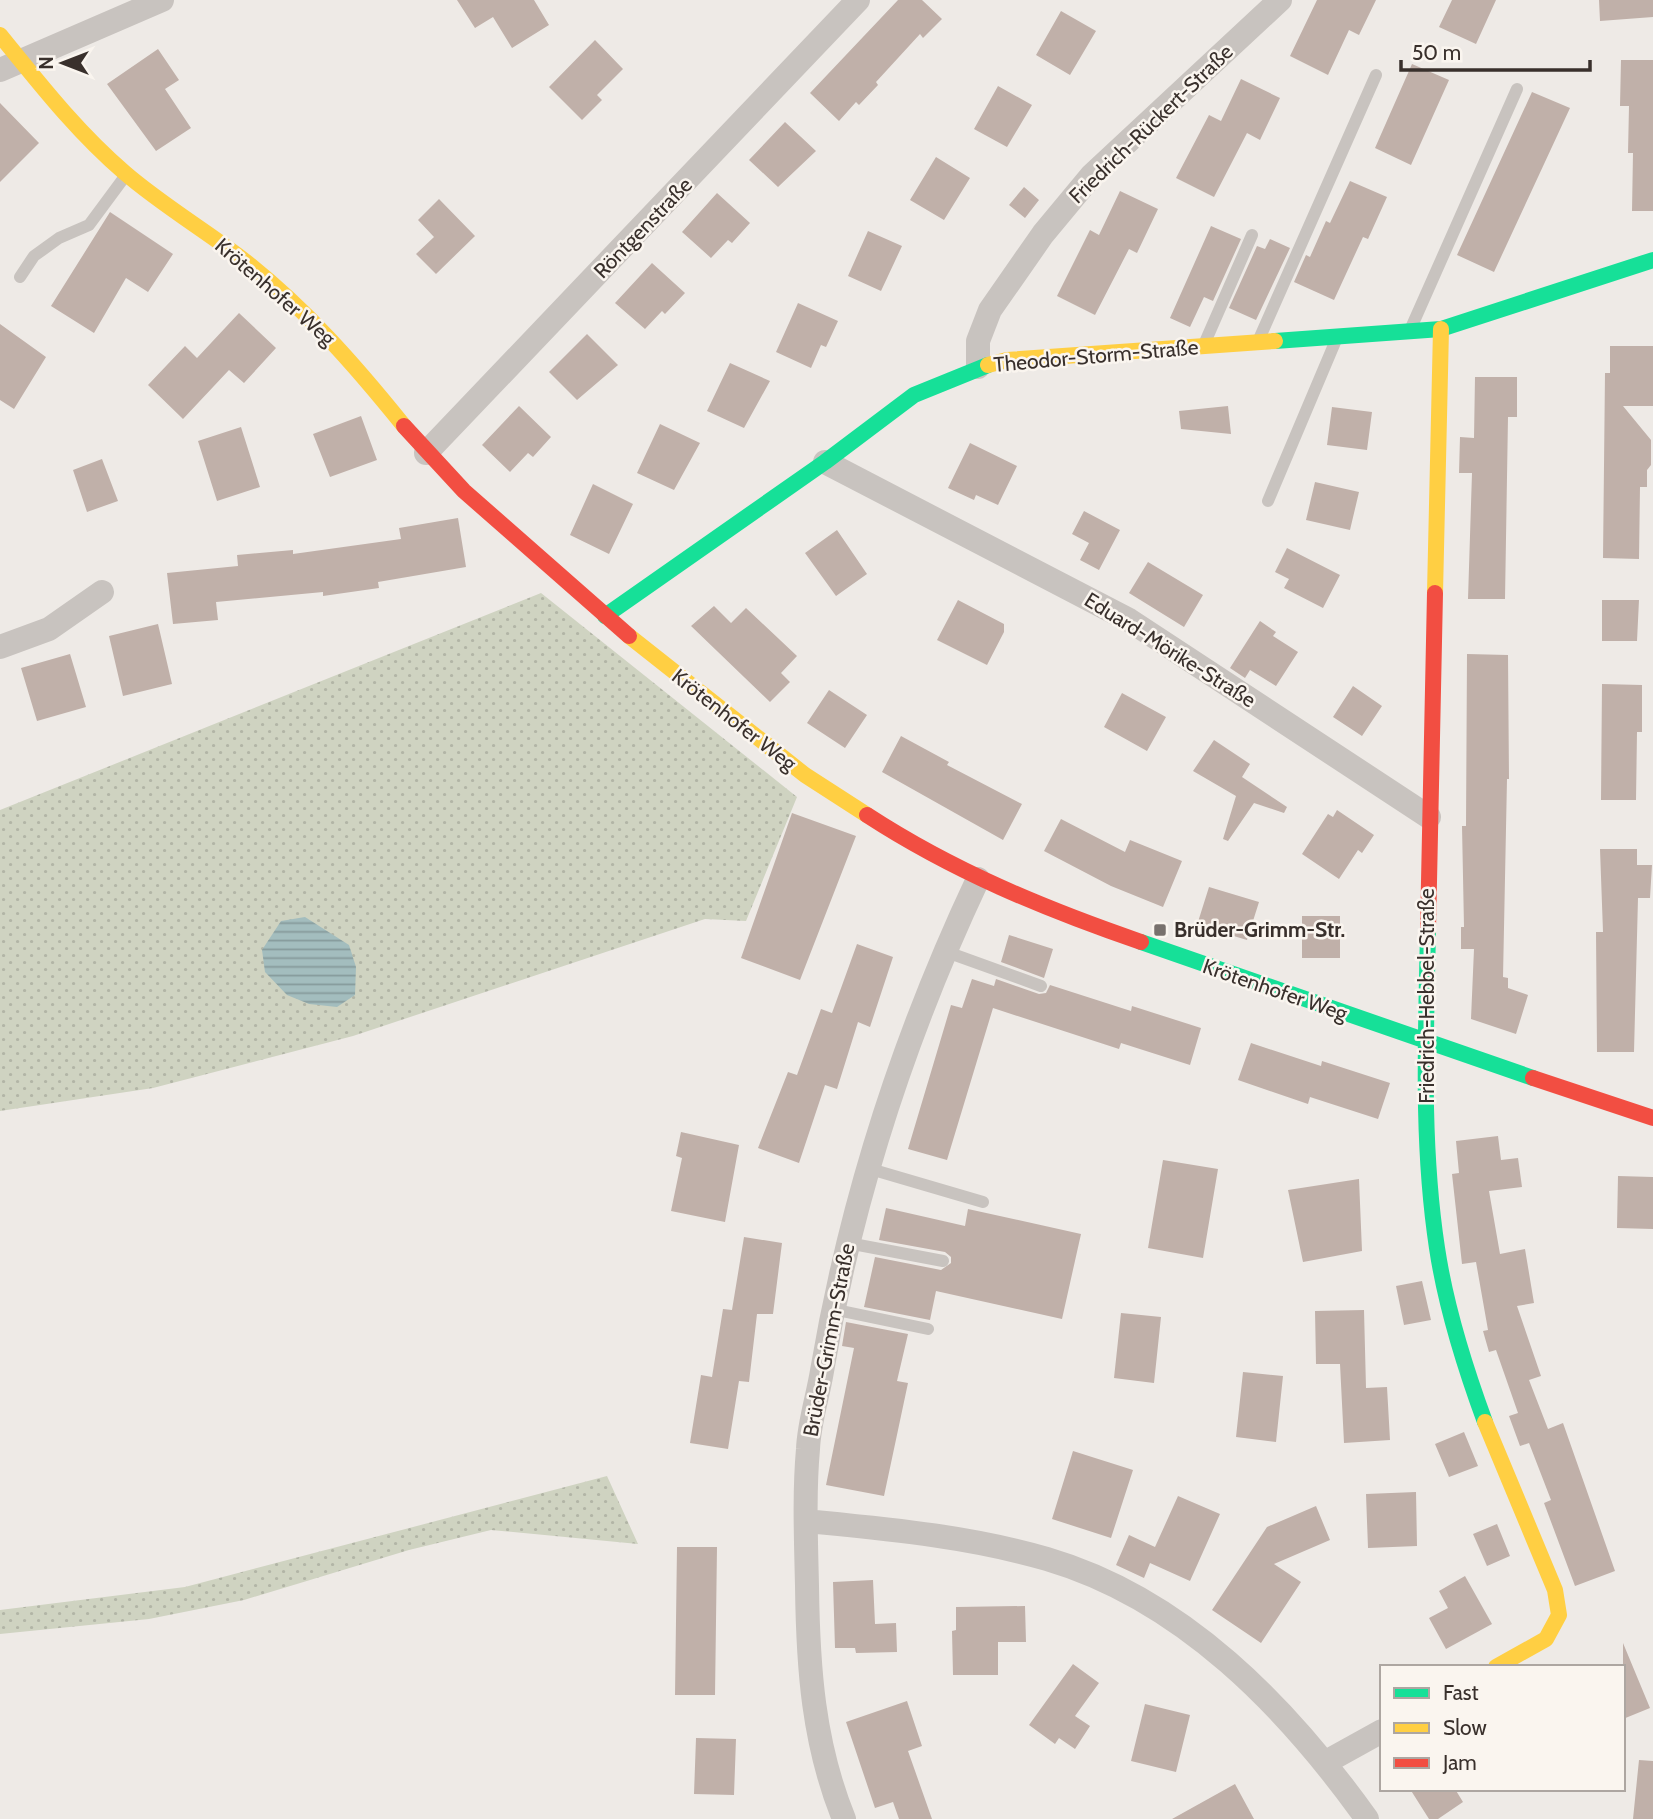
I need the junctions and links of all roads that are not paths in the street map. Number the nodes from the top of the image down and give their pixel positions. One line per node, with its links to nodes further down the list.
1 (162, 0): 5 (street)
2 (858, 0): 18 (street, Röntgenstraße)
3 (1280, 0): 17 (street, Friedrich-Rückert-Straße)
4 (0, 35): 5 (street, Krötenhofer Weg)
5 (10, 66): 8 (street, Krötenhofer Weg)
6 (1376, 75): 15 (lane)
7 (1517, 89): 13 (lane)
8 (127, 174): 11 (lane); 18 (street, Krötenhofer Weg)
9 (1252, 235): 16 (lane)
10 (1653, 260): 12 (street, Theodor-Storm-Straße)
11 (20, 277)
12 (1441, 330): 13 (street, Theodor-Storm-Straße); 24 (street, Friedrich-Hebbel-Straße)
13 (1410, 332): 14 (street, Theodor-Storm-Straße)
14 (1338, 337): 15 (street, Theodor-Storm-Straße); 20 (lane)
15 (1257, 342): 16 (street, Theodor-Storm-Straße)
16 (1203, 346): 17 (street, Theodor-Storm-Straße)
17 (978, 367): 19 (street, Theodor-Storm-Straße)
18 (426, 453): 22 (street, Krötenhofer Weg)
19 (825, 462): 22 (street, Theodor-Storm-Straße); 24 (street, Eduard-Mörike-Straße)
20 (1268, 500)
21 (102, 592): 23 (street)
22 (605, 616): 25 (street, Krötenhofer Weg)
23 (0, 647)
24 (1429, 817): 28 (street, Friedrich-Hebbel-Straße)
25 (978, 878): 26 (street, Brüder-Grimm-Straße); 28 (street, Krötenhofer Weg)
26 (944, 951): 27 (lane); 30 (street, Brüder-Grimm-Straße)
27 (1041, 986)
28 (1426, 1043): 29 (street, Krötenhofer Weg); 37 (street, Friedrich-Hebbel-Straße)
29 (1653, 1118)
30 (867, 1168): 31 (lane); 32 (street, Brüder-Grimm-Straße)
31 (983, 1202)
32 (848, 1243): 33 (lane); 34 (street, Brüder-Grimm-Straße)
33 (943, 1261)
34 (832, 1309): 35 (lane); 36 (street, Brüder-Grimm-Straße)
35 (928, 1329)
36 (806, 1521): 39 (street); 40 (street, Brüder-Grimm-Straße)
37 (1500, 1665)
38 (1380, 1732): 39 (street)
39 (1326, 1762): 41 (street)
40 (844, 1819)
41 (1367, 1819)

